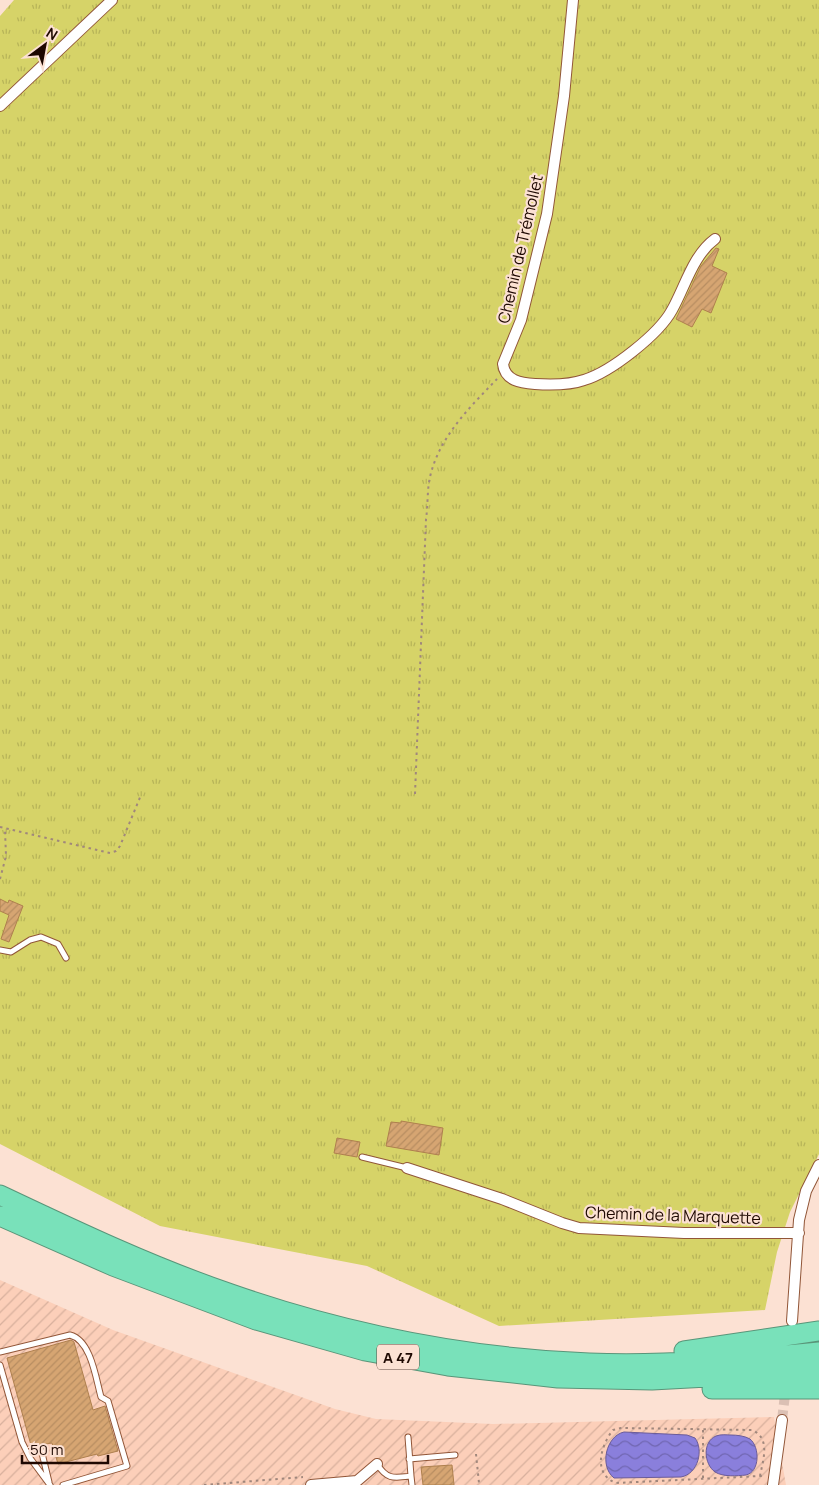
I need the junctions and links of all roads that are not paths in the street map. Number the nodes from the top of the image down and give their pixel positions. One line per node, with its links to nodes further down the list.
1 (112, 0): 3 (street)
2 (573, 0): 4 (street, Chemin de Trémollet)
3 (0, 106)
4 (715, 238)
5 (0, 950): 6 (lane)
6 (66, 958)
7 (362, 1157): 9 (lane)
8 (819, 1165): 12 (street)
9 (407, 1168): 12 (street, Chemin de la Marquette)
10 (0, 1195): 19 (highway, A 47)
11 (0, 1216): 19 (highway, A 47)
12 (799, 1233): 13 (street)
13 (792, 1320)
14 (819, 1330): 19 (highway)
15 (0, 1352): 29 (lane)
16 (819, 1352): 19 (highway, A 47)
17 (0, 1365): 23 (lane)
18 (819, 1371): 19 (highway, A 47)
19 (650, 1372): 20 (highway)
20 (819, 1389)
21 (782, 1420): 31 (street)
22 (408, 1438): 25 (lane)
23 (41, 1449)
24 (455, 1455): 25 (lane)
25 (409, 1459): 27 (lane)
26 (377, 1464): 27 (lane); 28 (street)
27 (411, 1476): 30 (lane)
28 (310, 1480)
29 (63, 1485)
30 (412, 1485)
31 (773, 1485)

